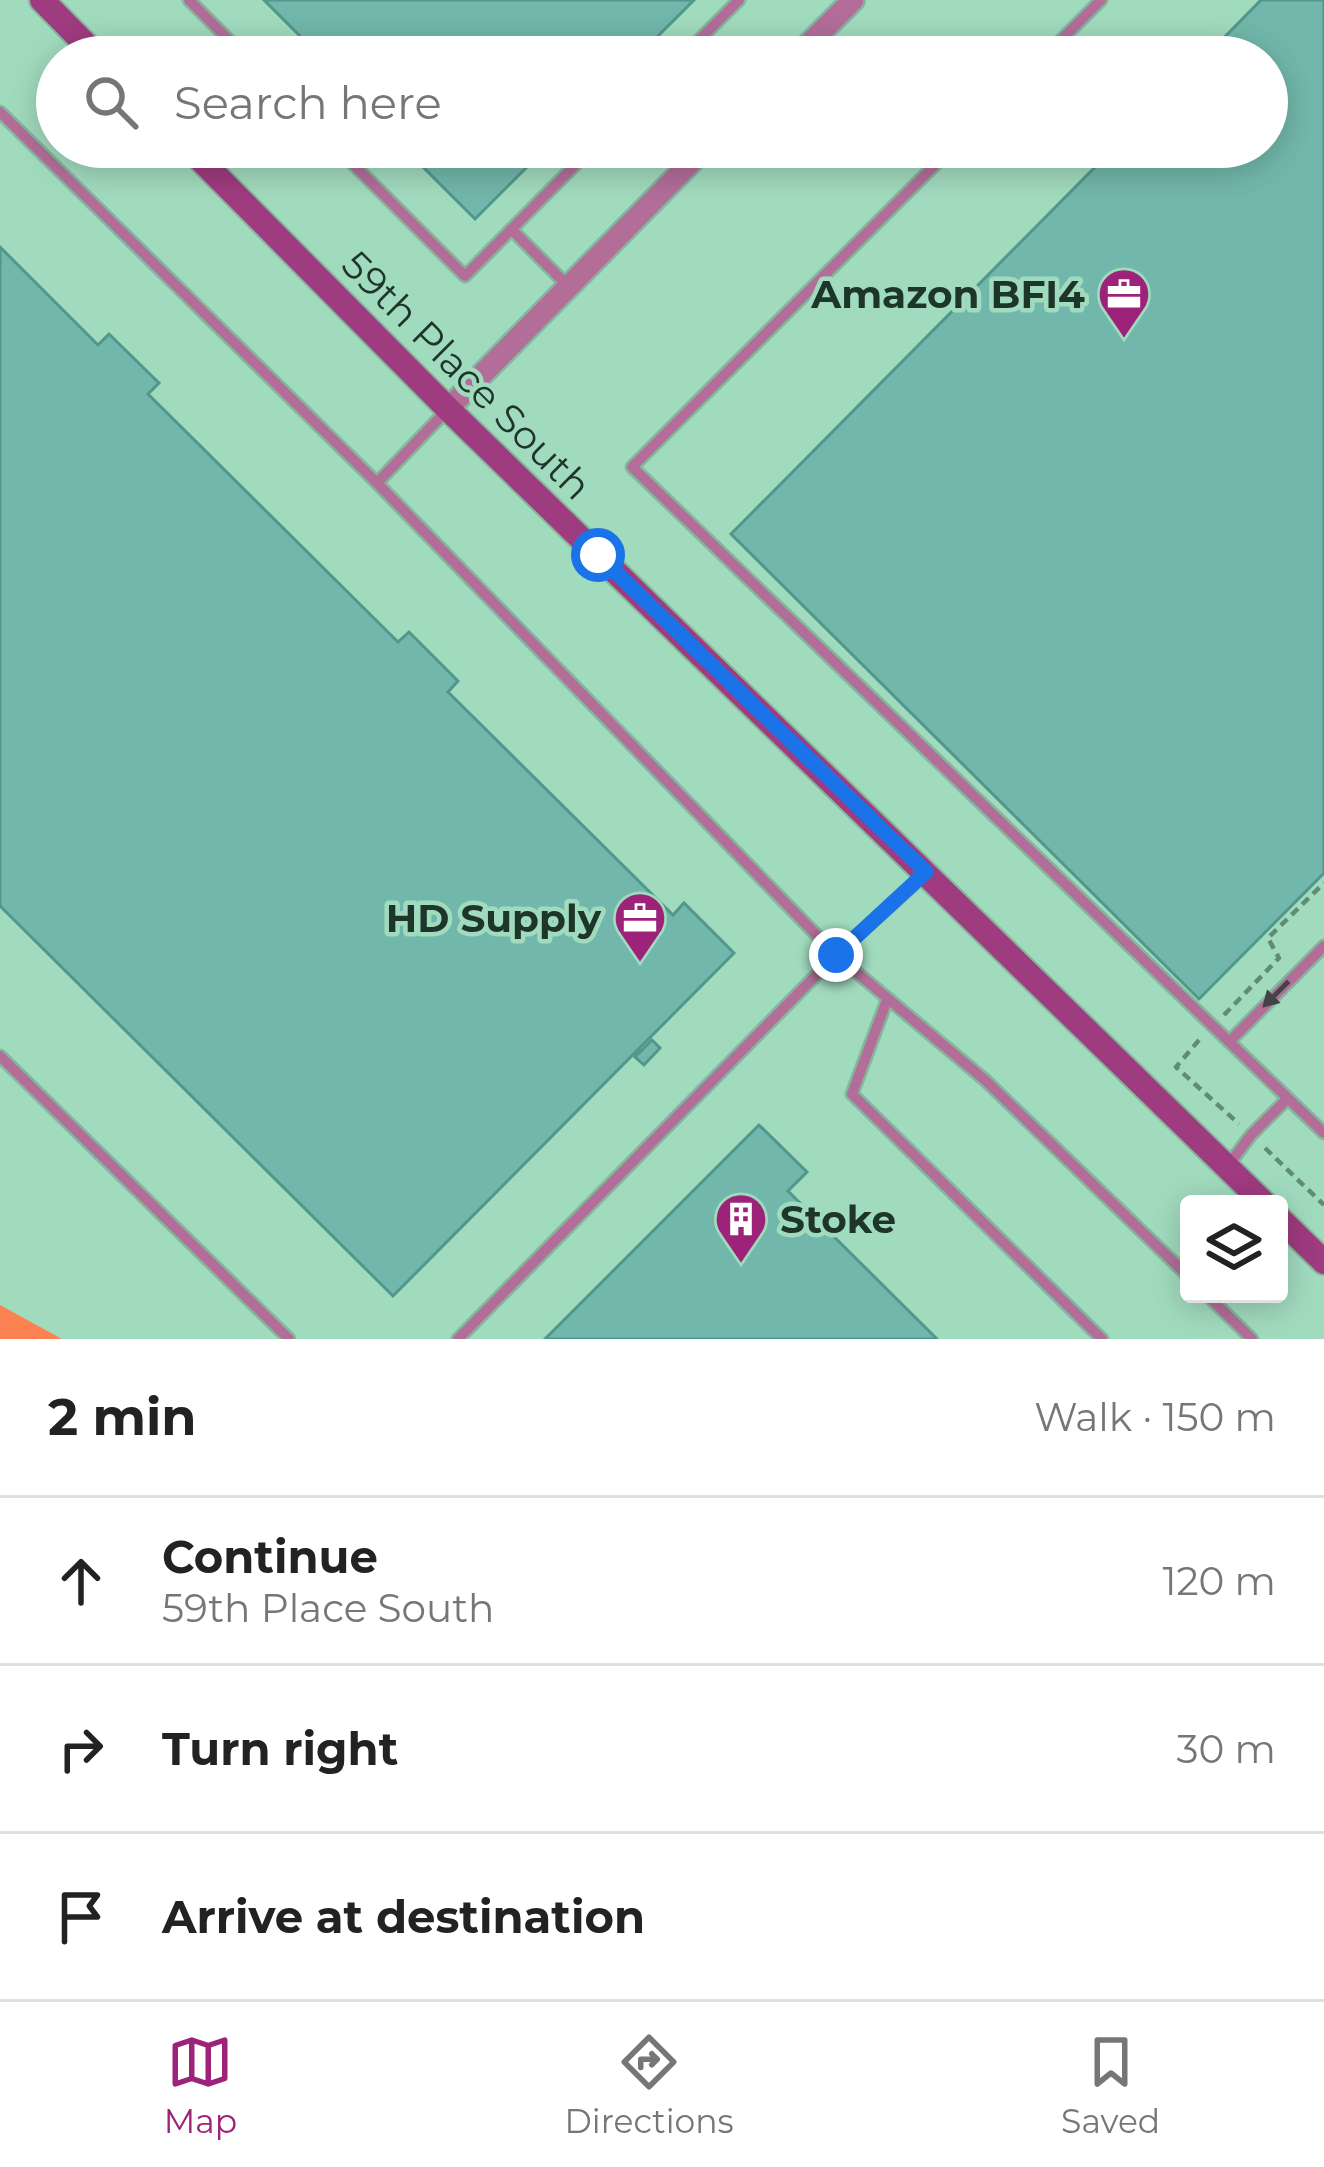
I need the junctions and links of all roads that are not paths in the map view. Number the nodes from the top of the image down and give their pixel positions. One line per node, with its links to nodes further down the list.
1 (42, 0): 6 (street)
2 (189, 0): 7 (lane)
3 (739, 0): 8 (lane)
4 (853, 0): 9 (street)
5 (1101, 0): 10 (lane)
6 (77, 36)
7 (225, 36)
8 (703, 36)
9 (817, 36)
10 (1065, 36)
11 (0, 112): 12 (lane)
12 (36, 147)
13 (57, 168): 22 (lane)
14 (209, 168): 21 (street, 59th Place South)
15 (357, 168): 19 (lane)
16 (572, 168): 19 (lane)
17 (685, 168): 20 (street)
18 (932, 168): 27 (lane)
19 (511, 230): 20 (lane)
20 (568, 285): 21 (street)
21 (448, 409): 22 (lane); 23 (street, 59th Place South)
22 (377, 483): 25 (lane)
23 (926, 872): 25 (lane); 31 (street, 59th Place South)
24 (1324, 946): 27 (lane, one-way to 27)
25 (836, 955): 26 (lane); 38 (lane)
26 (887, 1000): 35 (lane); 39 (lane)
27 (1229, 1042): 29 (lane)
28 (0, 1056): 37 (lane)
29 (1288, 1099): 30 (lane); 31 (lane)
30 (1324, 1133)
31 (1227, 1167): 32 (street, 59th Place South)
32 (1256, 1195)
33 (1288, 1227): 34 (street)
34 (1324, 1262)
35 (1180, 1268)
36 (1215, 1303): 40 (lane)
37 (289, 1339)
38 (458, 1339)
39 (1102, 1339)
40 (1252, 1339)

